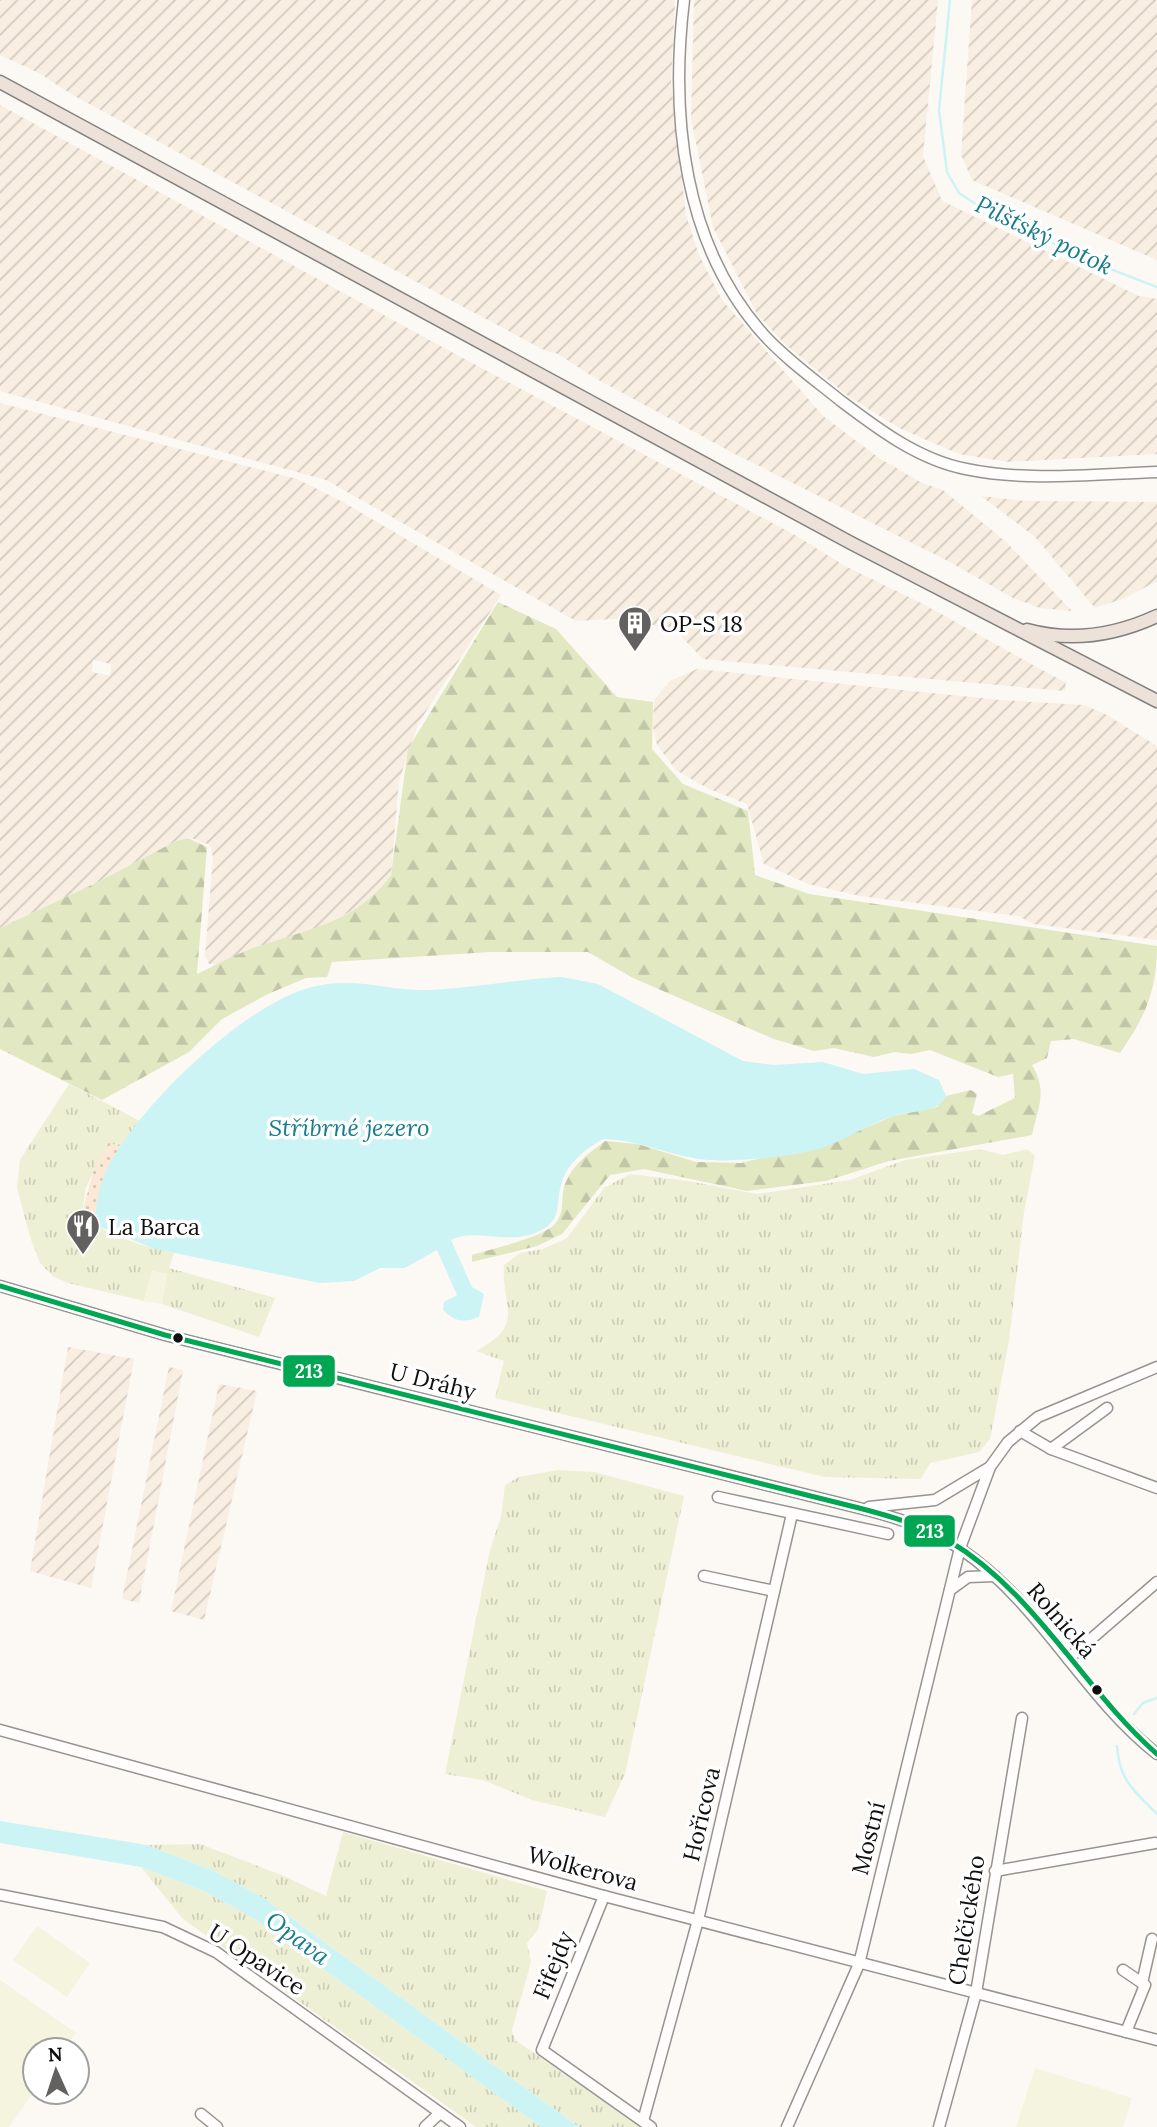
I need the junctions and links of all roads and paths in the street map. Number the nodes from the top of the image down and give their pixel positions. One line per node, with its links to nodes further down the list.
1 (684, 0): 3 (street)
2 (0, 82): 4 (main road)
3 (1157, 472)
4 (987, 615): 5 (main road); 6 (main road)
5 (1157, 616)
6 (1157, 701)
7 (0, 1286): 15 (street, U Dráhy)
8 (1157, 1367): 10 (street, U Dráhy)
9 (1107, 1408): 11 (street)
10 (1020, 1431): 11 (street); 12 (street, U Dráhy)
11 (1051, 1449): 13 (street)
12 (990, 1467): 15 (street, U Dráhy); 18 (street, U Dráhy)
13 (1157, 1488)
14 (718, 1497): 16 (street)
15 (859, 1508): 18 (street, U Dráhy)
16 (792, 1514): 17 (street); 23 (street, Hořicova)
17 (888, 1534)
18 (960, 1548): 20 (street, Rolnická); 22 (street, Mostní)
19 (704, 1576): 23 (street)
20 (995, 1576): 22 (street); 24 (street, Rolnická)
21 (1157, 1582): 24 (street)
22 (950, 1590): 34 (street, Mostní)
23 (774, 1591): 32 (street, Hořicova)
24 (1068, 1659): 27 (street, Rolnická)
25 (1022, 1718): 29 (street, Chelčického)
26 (0, 1730): 31 (street, Wolkerova)
27 (1157, 1754)
28 (1155, 1843): 29 (street)
29 (995, 1871): 37 (street, Chelčického)
30 (0, 1895): 40 (street, U Opavice)
31 (604, 1896): 32 (street, Wolkerova); 42 (street, Fifejdy)
32 (698, 1920): 34 (street, Wolkerova); 42 (street, Hořicova)
33 (1152, 1939): 36 (street)
34 (859, 1964): 37 (street, Wolkerova); 46 (street, Mostní)
35 (1123, 1970): 36 (street)
36 (1142, 1983): 38 (street)
37 (976, 1993): 38 (street, Wolkerova); 47 (street, Chelčického)
38 (1126, 2032): 39 (street, Wolkerova)
39 (1157, 2040)
40 (440, 2113): 44 (street); 45 (street, U Opavice)
41 (201, 2114): 43 (street)
42 (647, 2124)
43 (218, 2127)
44 (425, 2127)
45 (460, 2127)
46 (787, 2127)
47 (939, 2127)

